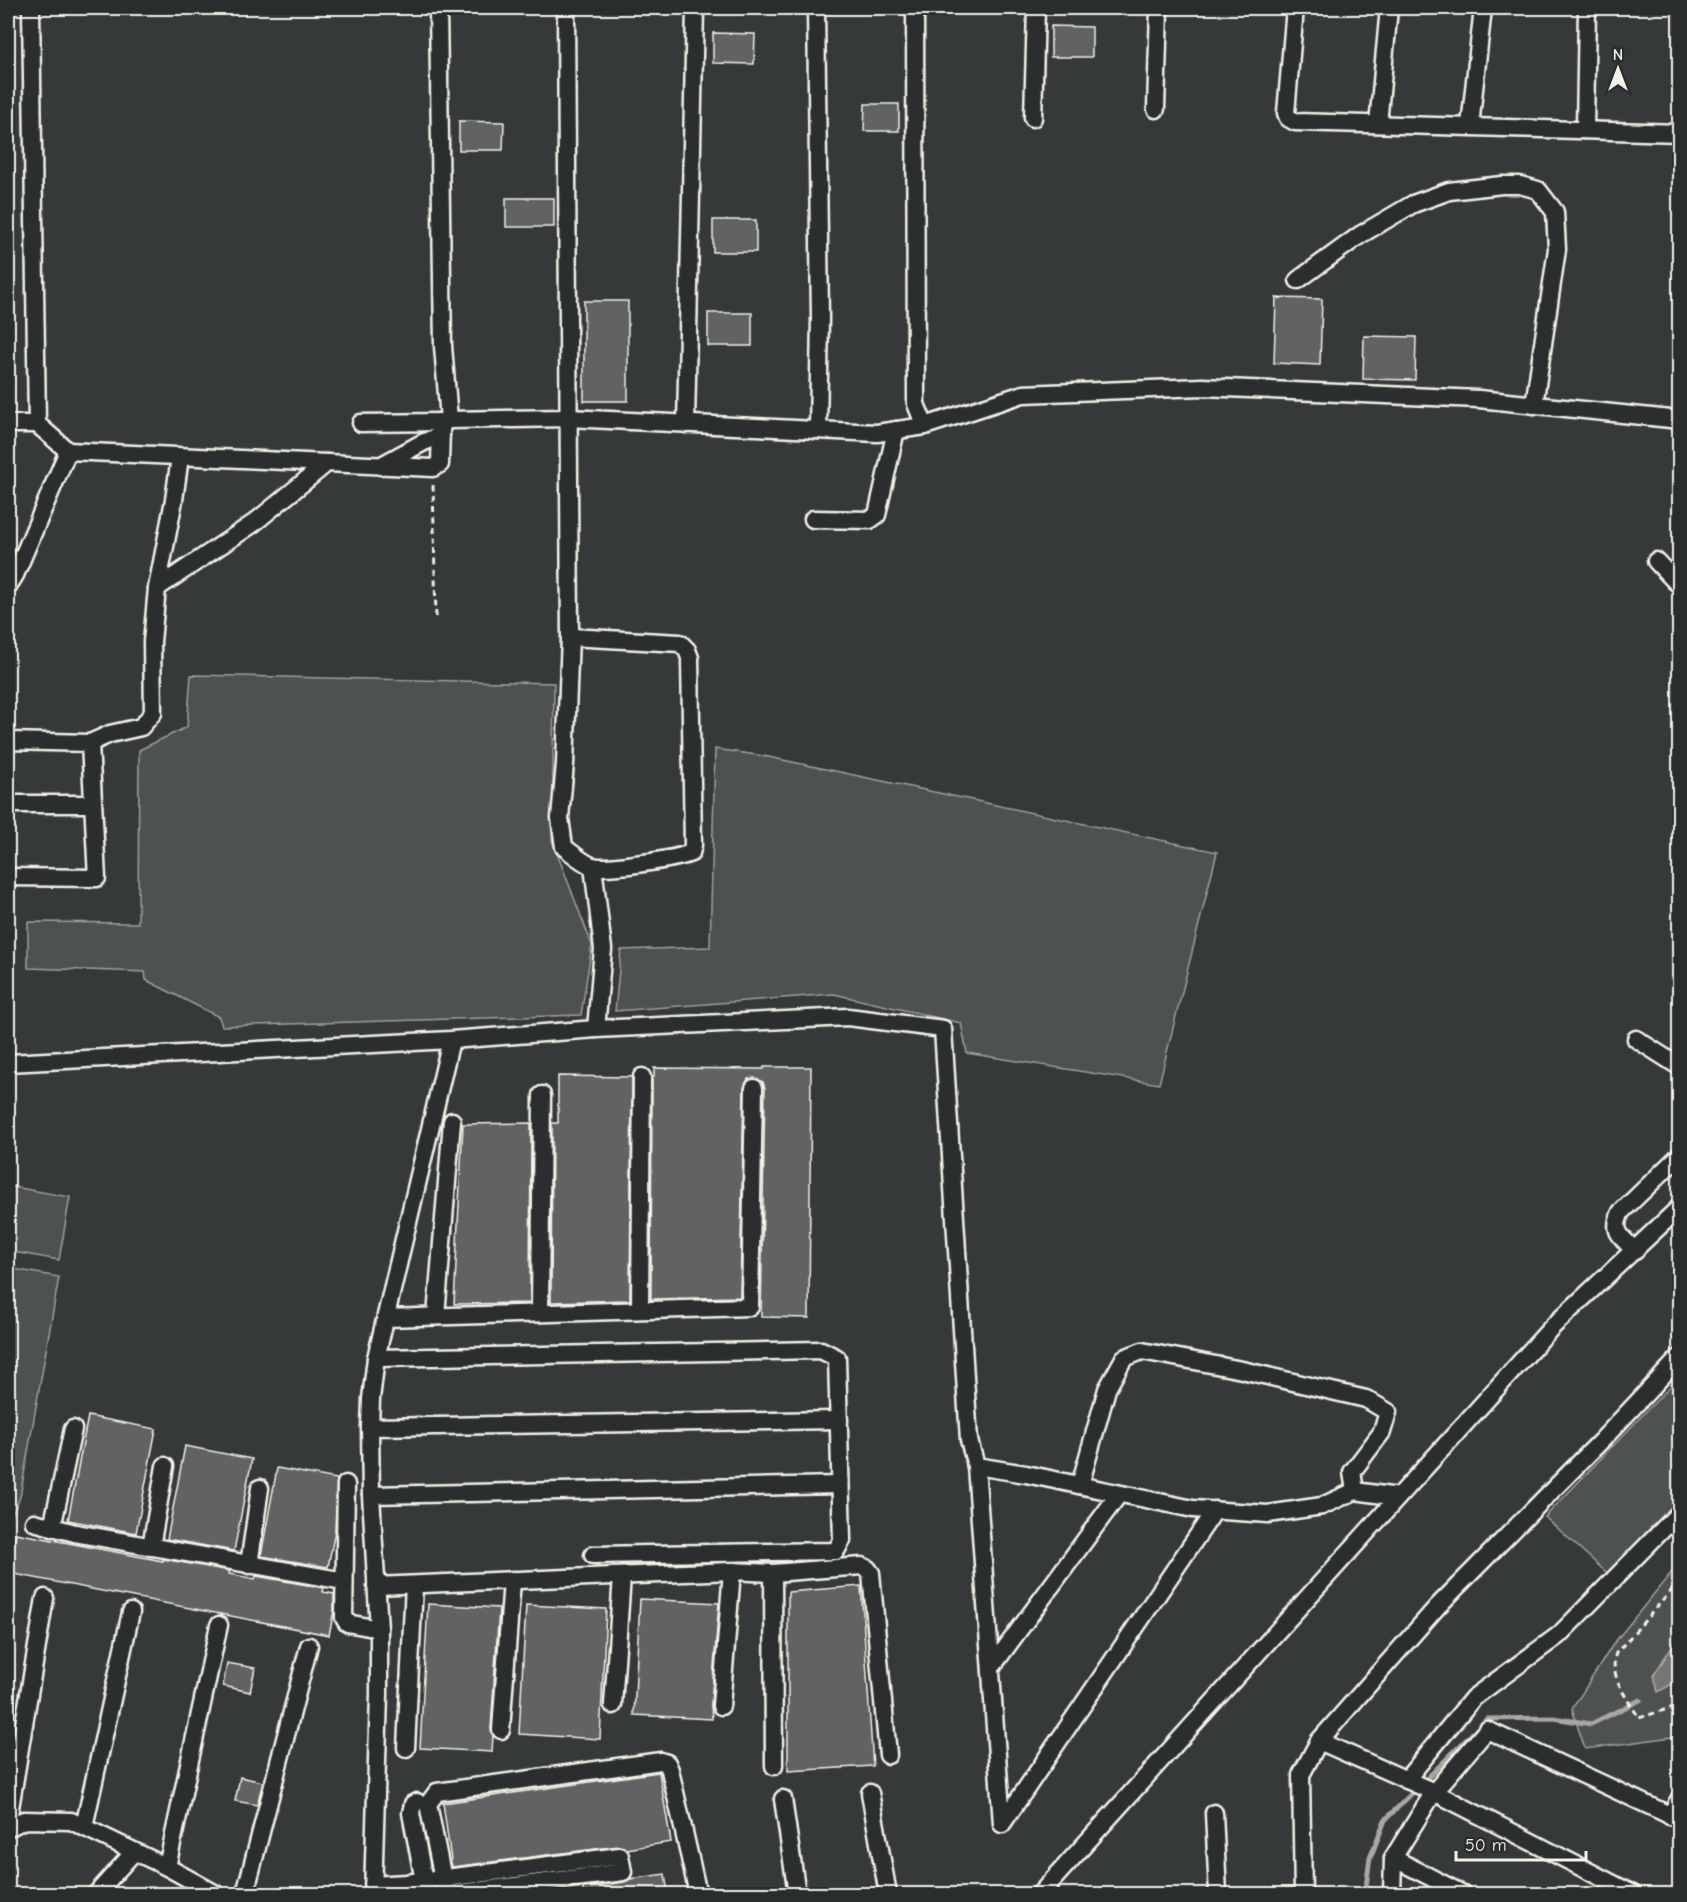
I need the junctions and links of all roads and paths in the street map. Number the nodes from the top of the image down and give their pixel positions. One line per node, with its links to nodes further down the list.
1 (31, 8): 25 (street)
2 (438, 8): 27 (street)
3 (566, 8): 21 (street)
4 (695, 8): 26 (street)
5 (816, 8): 29 (street)
6 (915, 8): 28 (street)
7 (1036, 8): 14 (street)
8 (1159, 8): 13 (street)
9 (1295, 8): 15 (street)
10 (1389, 8): 15 (street)
11 (1483, 8): 16 (street)
12 (1587, 8): 17 (street)
13 (1156, 110)
14 (1033, 118)
15 (1378, 124): 16 (street)
16 (1470, 126): 17 (street)
17 (1585, 130): 18 (street)
18 (1680, 133)
19 (1298, 280): 20 (street)
20 (1534, 405): 22 (street); 28 (street)
21 (568, 418): 26 (street); 27 (street); 42 (street)
22 (1680, 420)
23 (361, 423): 27 (street)
24 (8, 424): 25 (street)
25 (38, 424): 31 (street)
26 (686, 424): 29 (street)
27 (444, 426): 34 (street); 35 (street)
28 (925, 426): 30 (street)
29 (818, 430): 30 (street)
30 (896, 430): 36 (street)
31 (68, 451): 32 (street); 39 (street)
32 (180, 457): 33 (street); 40 (street)
33 (327, 464): 34 (street); 40 (street)
34 (381, 466): 35 (street)
35 (433, 468): 41 (path)
36 (813, 519)
37 (1656, 561): 38 (street)
38 (1680, 583)
39 (8, 586)
40 (157, 588): 44 (street)
41 (436, 620)
42 (570, 637): 47 (street); 47 (street)
43 (8, 741): 44 (street)
44 (90, 743): 46 (street)
45 (8, 804): 46 (street)
46 (93, 804): 48 (street)
47 (592, 866): 49 (street)
48 (8, 877)
49 (596, 1029): 51 (street); 71 (street)
50 (1636, 1039): 53 (street)
51 (451, 1040): 52 (street); 64 (street)
52 (8, 1063)
53 (1680, 1067)
54 (642, 1077): 61 (street)
55 (754, 1088): 61 (street)
56 (542, 1095): 62 (street)
57 (452, 1121): 63 (street)
58 (1680, 1155): 60 (street)
59 (1680, 1207): 60 (street)
60 (1635, 1251): 79 (street)
61 (640, 1309): 62 (street)
62 (540, 1313): 63 (street)
63 (436, 1316): 64 (street)
64 (386, 1318): 66 (street)
65 (1680, 1357): 105 (street)
66 (376, 1358): 67 (street); 68 (street)
67 (839, 1420): 68 (street); 73 (street)
68 (370, 1427): 78 (street)
69 (73, 1429): 83 (street)
70 (165, 1466): 84 (street)
71 (976, 1466): 74 (street); 100 (street)
72 (346, 1484): 91 (street)
73 (840, 1485): 78 (street); 85 (street)
74 (1080, 1485): 76 (street); 77 (street)
75 (260, 1488): 86 (street)
76 (1355, 1491): 79 (street); 80 (street)
77 (1119, 1494): 80 (street); 100 (street)
78 (371, 1495): 94 (street)
79 (1398, 1497): 133 (street)
80 (1215, 1510): 100 (street)
81 (1680, 1512): 109 (street)
82 (34, 1522): 83 (street)
83 (52, 1528): 84 (street)
84 (151, 1547): 86 (street)
85 (593, 1555)
86 (249, 1565): 91 (street)
87 (732, 1571): 88 (street); 89 (street); 103 (street)
88 (773, 1573): 107 (street); 108 (street)
89 (622, 1576): 90 (street); 101 (street)
90 (512, 1580): 93 (street); 104 (street)
91 (344, 1581): 98 (street)
92 (1680, 1581): 102 (path)
93 (414, 1585): 94 (street); 106 (street)
94 (376, 1586): 98 (street)
95 (45, 1598): 117 (street)
96 (131, 1612): 118 (street)
97 (219, 1625): 122 (street)
98 (379, 1629): 125 (street)
99 (309, 1646): 128 (street)
100 (991, 1668)
101 (613, 1705)
102 (1680, 1705)
103 (721, 1706)
104 (501, 1730)
105 (1319, 1741): 109 (street); 135 (street)
106 (406, 1748)
107 (888, 1755)
108 (774, 1766)
109 (1406, 1780): 110 (street)
110 (1434, 1792): 116 (street); 121 (street); 138 (street)
111 (870, 1793): 132 (street)
112 (1680, 1798): 116 (street)
113 (783, 1799): 131 (street)
114 (417, 1802): 123 (street)
115 (1214, 1814): 134 (street)
116 (1675, 1818)
117 (8, 1820)
118 (84, 1827): 119 (street); 120 (street)
119 (8, 1828)
120 (134, 1852): 122 (street); 126 (street)
121 (1393, 1858): 136 (street); 137 (street)
122 (167, 1867): 127 (street)
123 (424, 1881): 124 (street); 125 (street)
124 (445, 1886): 129 (street); 130 (street)
125 (373, 1890)
126 (96, 1894)
127 (216, 1894)
128 (245, 1894)
129 (452, 1894)
130 (698, 1894)
131 (797, 1894)
132 (888, 1894)
133 (1040, 1894)
134 (1218, 1894)
135 (1303, 1894)
136 (1392, 1894)
137 (1463, 1894)
138 (1633, 1894)

